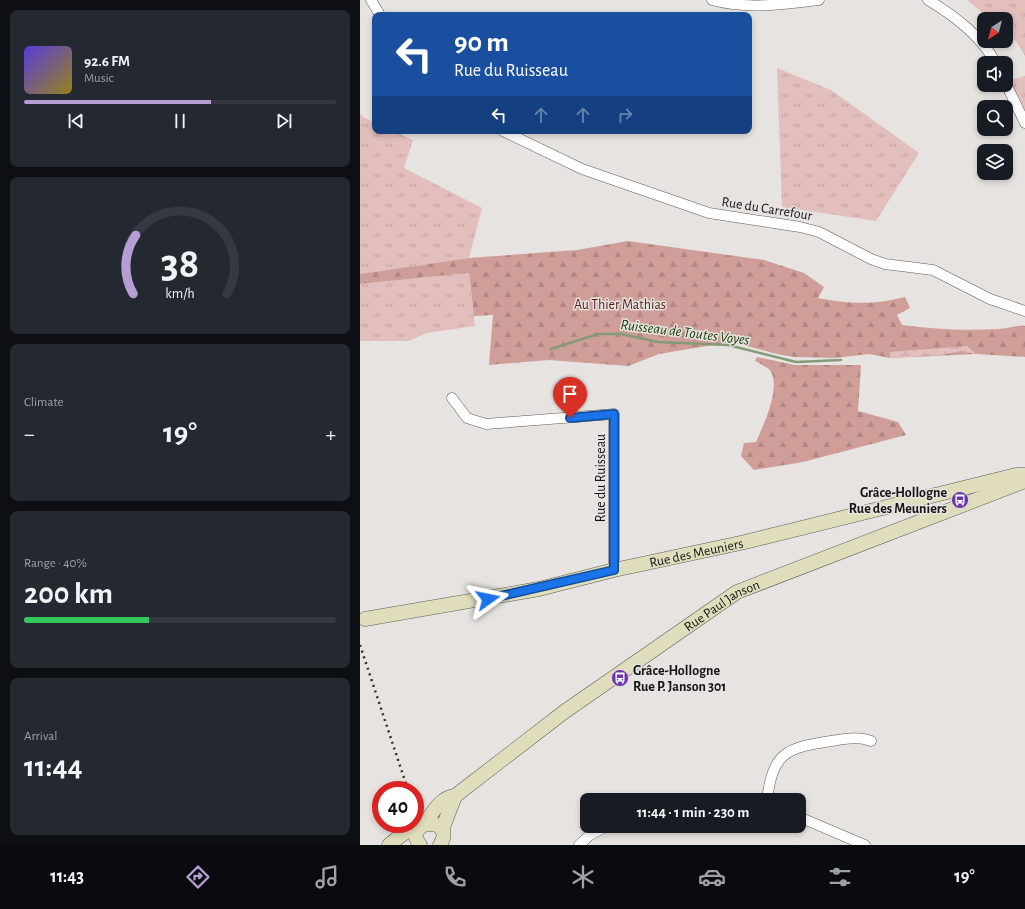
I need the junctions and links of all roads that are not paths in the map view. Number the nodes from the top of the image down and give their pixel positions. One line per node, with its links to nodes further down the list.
1 (371, 0): 5 (street)
2 (712, 0): 3 (street)
3 (819, 0)
4 (928, 0): 6 (street)
5 (378, 12)
6 (992, 56)
7 (1010, 92): 8 (street)
8 (1025, 124)
9 (510, 134): 10 (street, Rue du Carrefour)
10 (1025, 310)
11 (452, 398): 14 (street, Rue du Ruisseau)
12 (1025, 475): 14 (street, Rue des Meuniers)
13 (1025, 481): 18 (street, Rue Paul Janson)
14 (614, 570): 15 (street, Rue des Meuniers)
15 (365, 619)
16 (871, 741): 17 (street)
17 (768, 793)
18 (455, 796): 20 (street, Rue Paul Janson); 22 (street)
19 (806, 820): 30 (street)
20 (424, 824)
21 (424, 826): 22 (street)
22 (442, 830): 28 (street)
23 (404, 833): 26 (street)
24 (417, 833): 27 (street)
25 (593, 833): 29 (street)
26 (389, 845)
27 (420, 845)
28 (441, 845)
29 (578, 845)
30 (865, 845)

